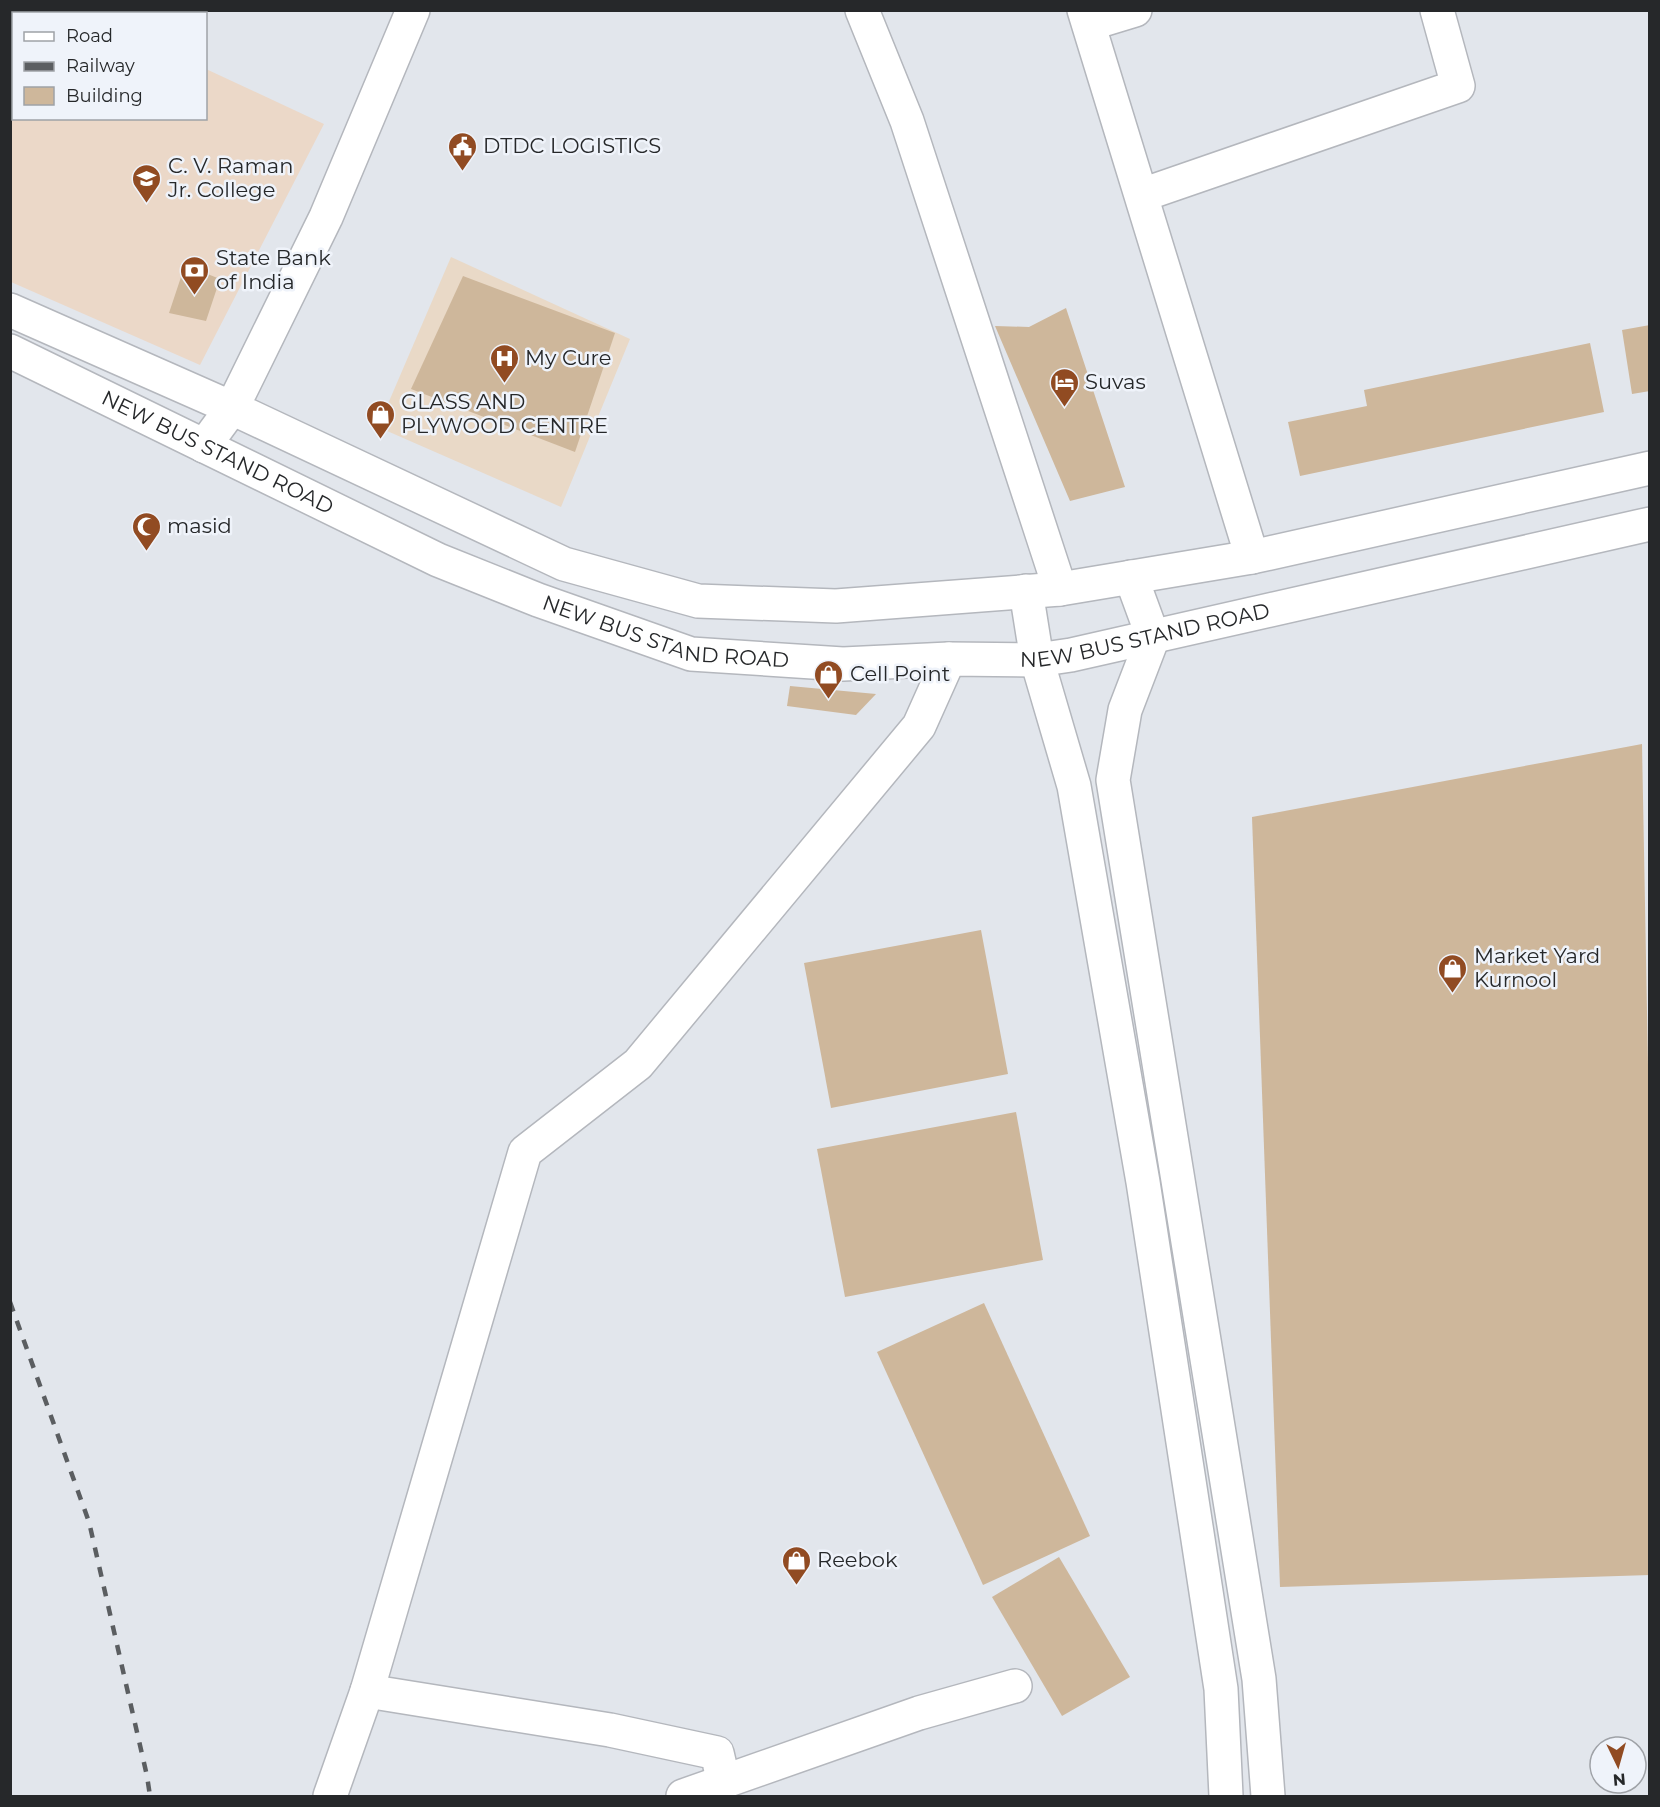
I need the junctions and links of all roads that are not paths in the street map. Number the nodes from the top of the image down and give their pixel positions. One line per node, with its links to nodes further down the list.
1 (413, 10): 9 (main road)
2 (862, 10): 15 (main road)
3 (1135, 10): 5 (main road)
4 (1437, 10): 6 (main road)
5 (1087, 17): 6 (main road)
6 (1142, 195): 13 (main road)
7 (10, 310): 9 (main road, NEW BUS STAND ROAD)
8 (10, 351): 10 (main road, NEW BUS STAND ROAD)
9 (232, 408): 10 (main road); 16 (main road, NEW BUS STAND ROAD)
10 (204, 446): 18 (main road, NEW BUS STAND ROAD)
11 (1650, 468): 13 (main road, NEW BUS STAND ROAD)
12 (1650, 524): 17 (main road, NEW BUS STAND ROAD)
13 (1252, 557): 14 (main road, NEW BUS STAND ROAD)
14 (1131, 577): 15 (main road, NEW BUS STAND ROAD); 17 (main road)
15 (1059, 589): 16 (main road, NEW BUS STAND ROAD)
16 (1026, 591): 19 (main road)
17 (1153, 637): 19 (main road, NEW BUS STAND ROAD); 26 (main road)
18 (949, 659): 19 (main road, NEW BUS STAND ROAD); 21 (main road)
19 (1037, 660): 25 (main road)
20 (1015, 1686): 22 (main road)
21 (366, 1691): 22 (main road); 23 (main road)
22 (724, 1783): 24 (main road)
23 (330, 1797)
24 (683, 1797)
25 (1226, 1797)
26 (1268, 1797)

